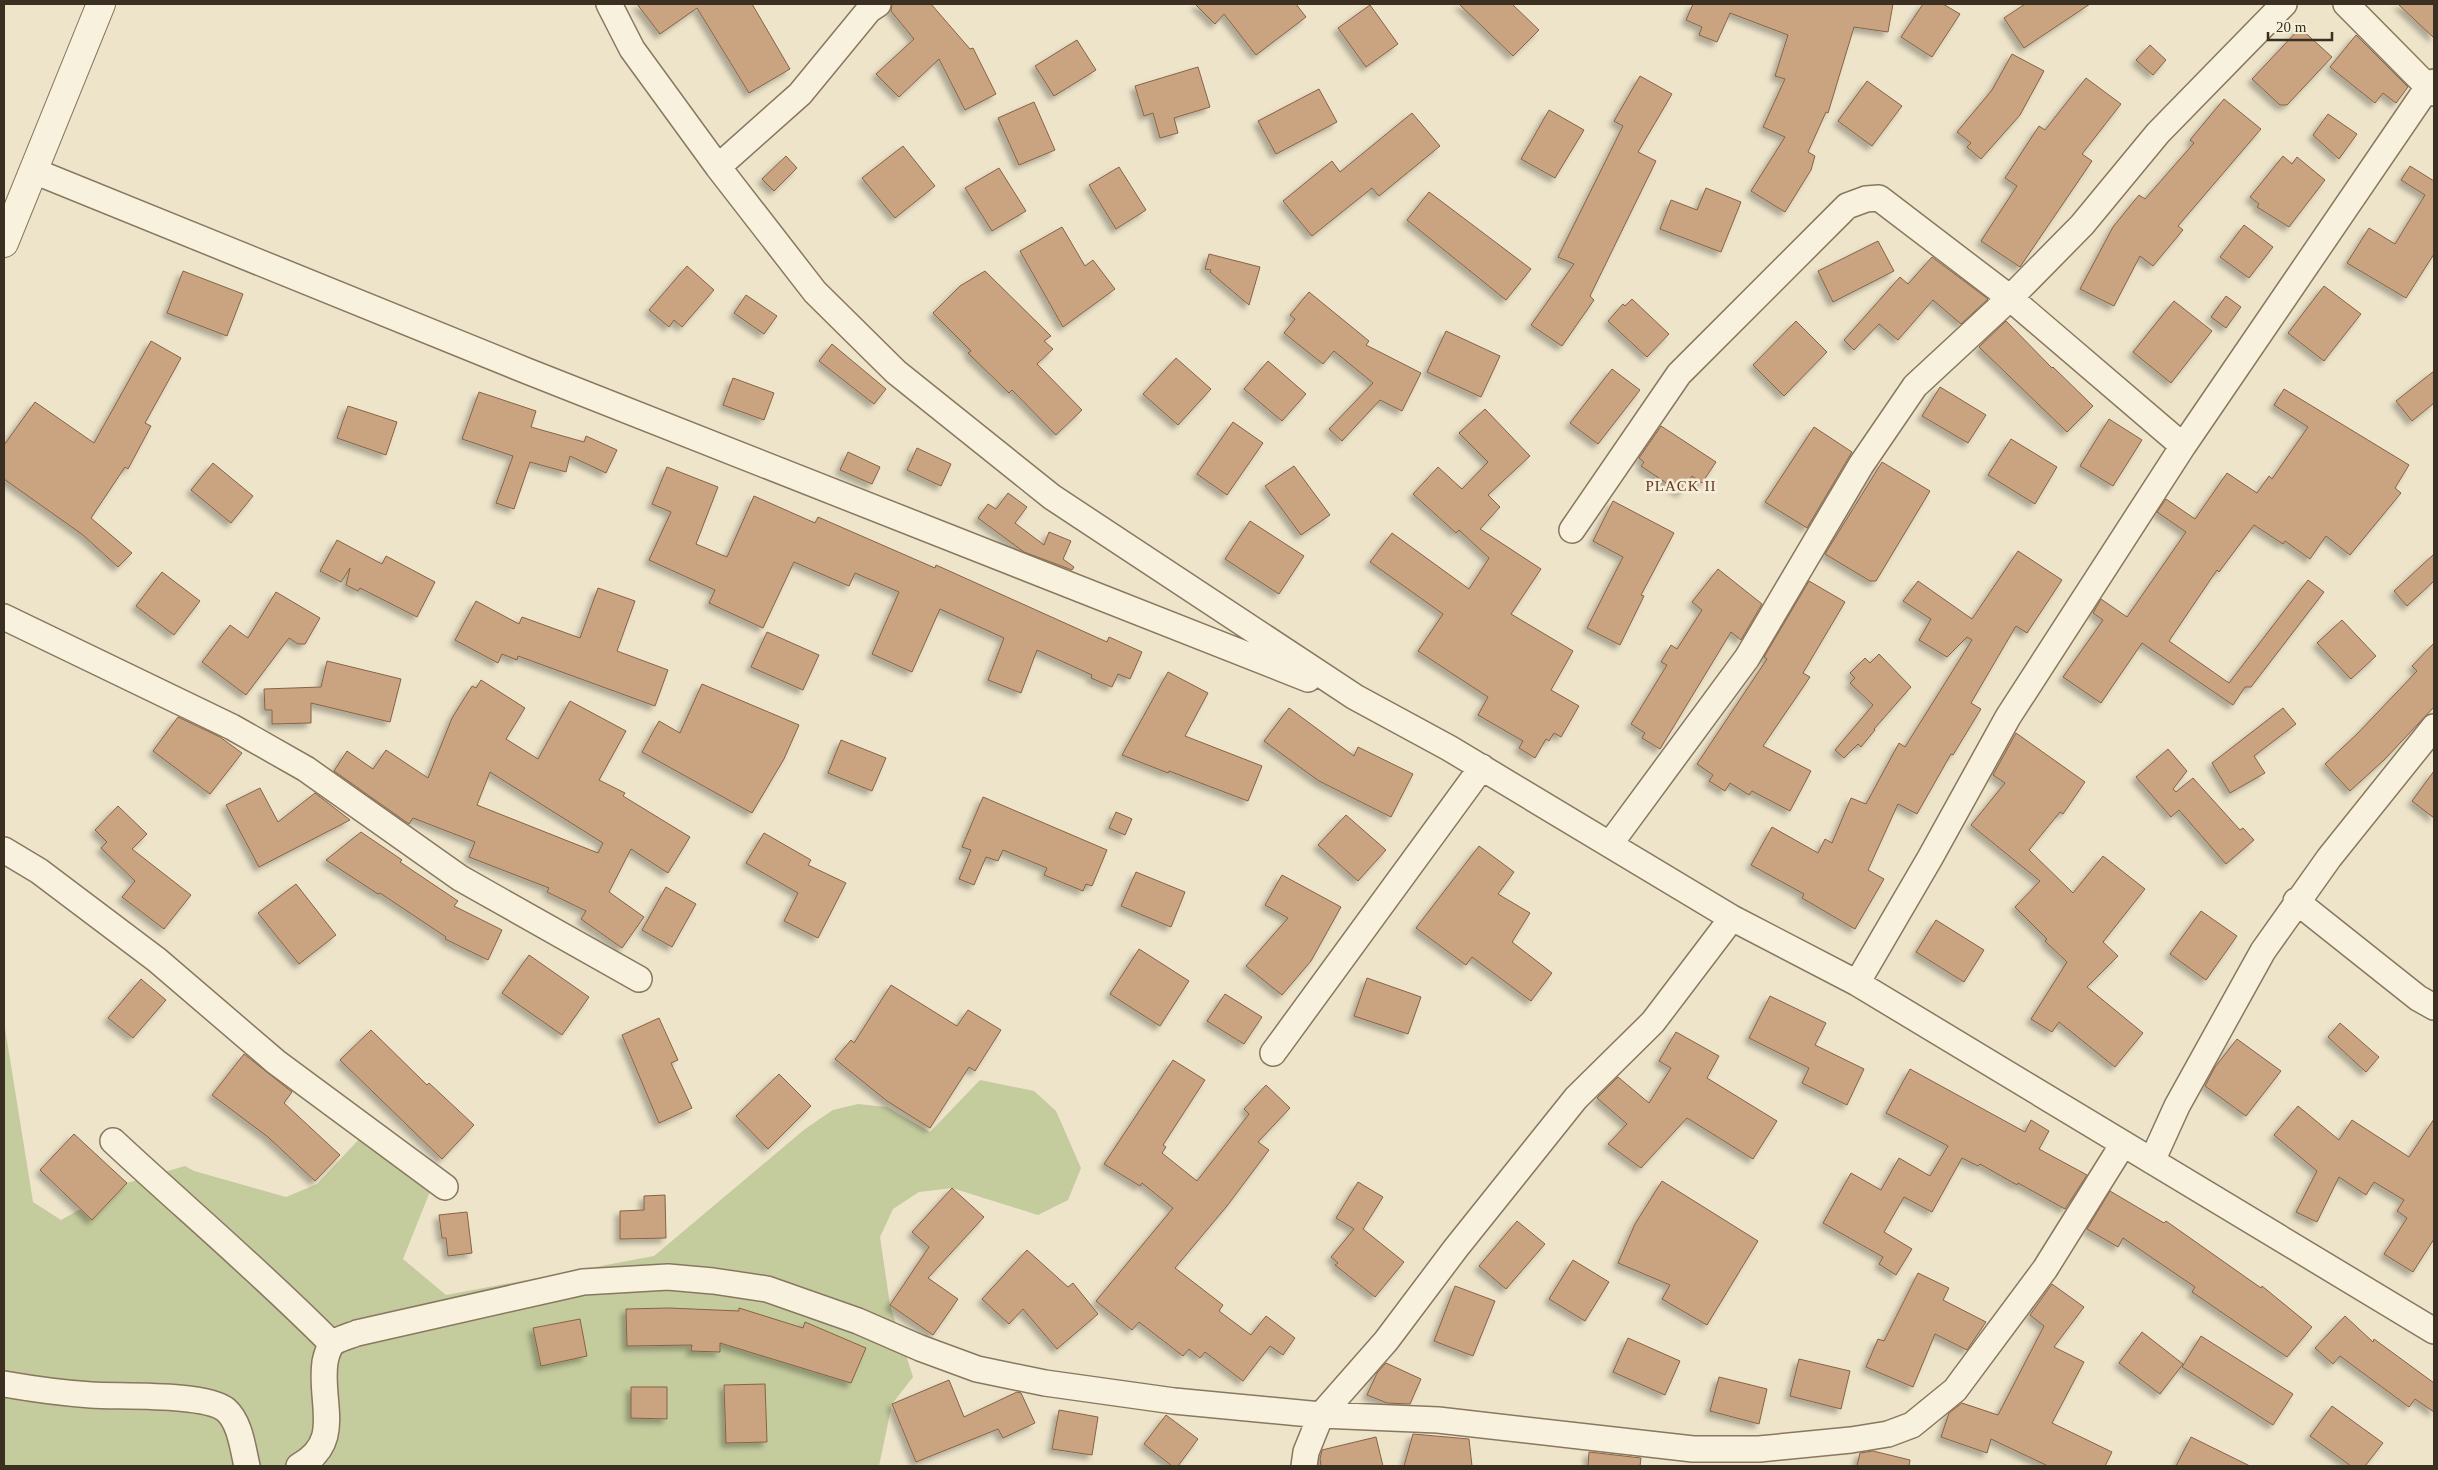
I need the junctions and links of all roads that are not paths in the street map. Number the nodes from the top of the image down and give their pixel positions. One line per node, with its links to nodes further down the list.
1 (101, 4): 8 (street)
2 (609, 4): 7 (street)
3 (878, 4): 7 (street)
4 (2284, 4): 10 (street)
5 (2346, 4): 6 (street)
6 (2432, 87): 11 (street)
7 (718, 167): 14 (street)
8 (34, 171): 9 (street); 14 (street)
9 (4, 243)
10 (2010, 298): 11 (street); 12 (street); 17 (street)
11 (2183, 446): 22 (street)
12 (1572, 530)
13 (4, 617): 21 (street)
14 (1355, 697): 16 (street)
15 (2434, 727): 19 (street)
16 (1482, 767): 17 (street); 24 (street)
17 (1610, 844): 20 (street)
18 (4, 850): 28 (street)
19 (2296, 901): 23 (street); 27 (street)
20 (1732, 918): 22 (street); 32 (street)
21 (639, 979)
22 (1857, 983): 26 (street)
23 (2434, 1007)
24 (1273, 1053)
25 (114, 1141): 30 (street)
26 (2123, 1144): 27 (street); 32 (street)
27 (2152, 1161): 29 (street)
28 (445, 1187)
29 (2434, 1331)
30 (332, 1344): 32 (street); 34 (street)
31 (4, 1384): 33 (street)
32 (1321, 1415): 35 (street)
33 (247, 1466)
34 (299, 1466)
35 (1304, 1466)

